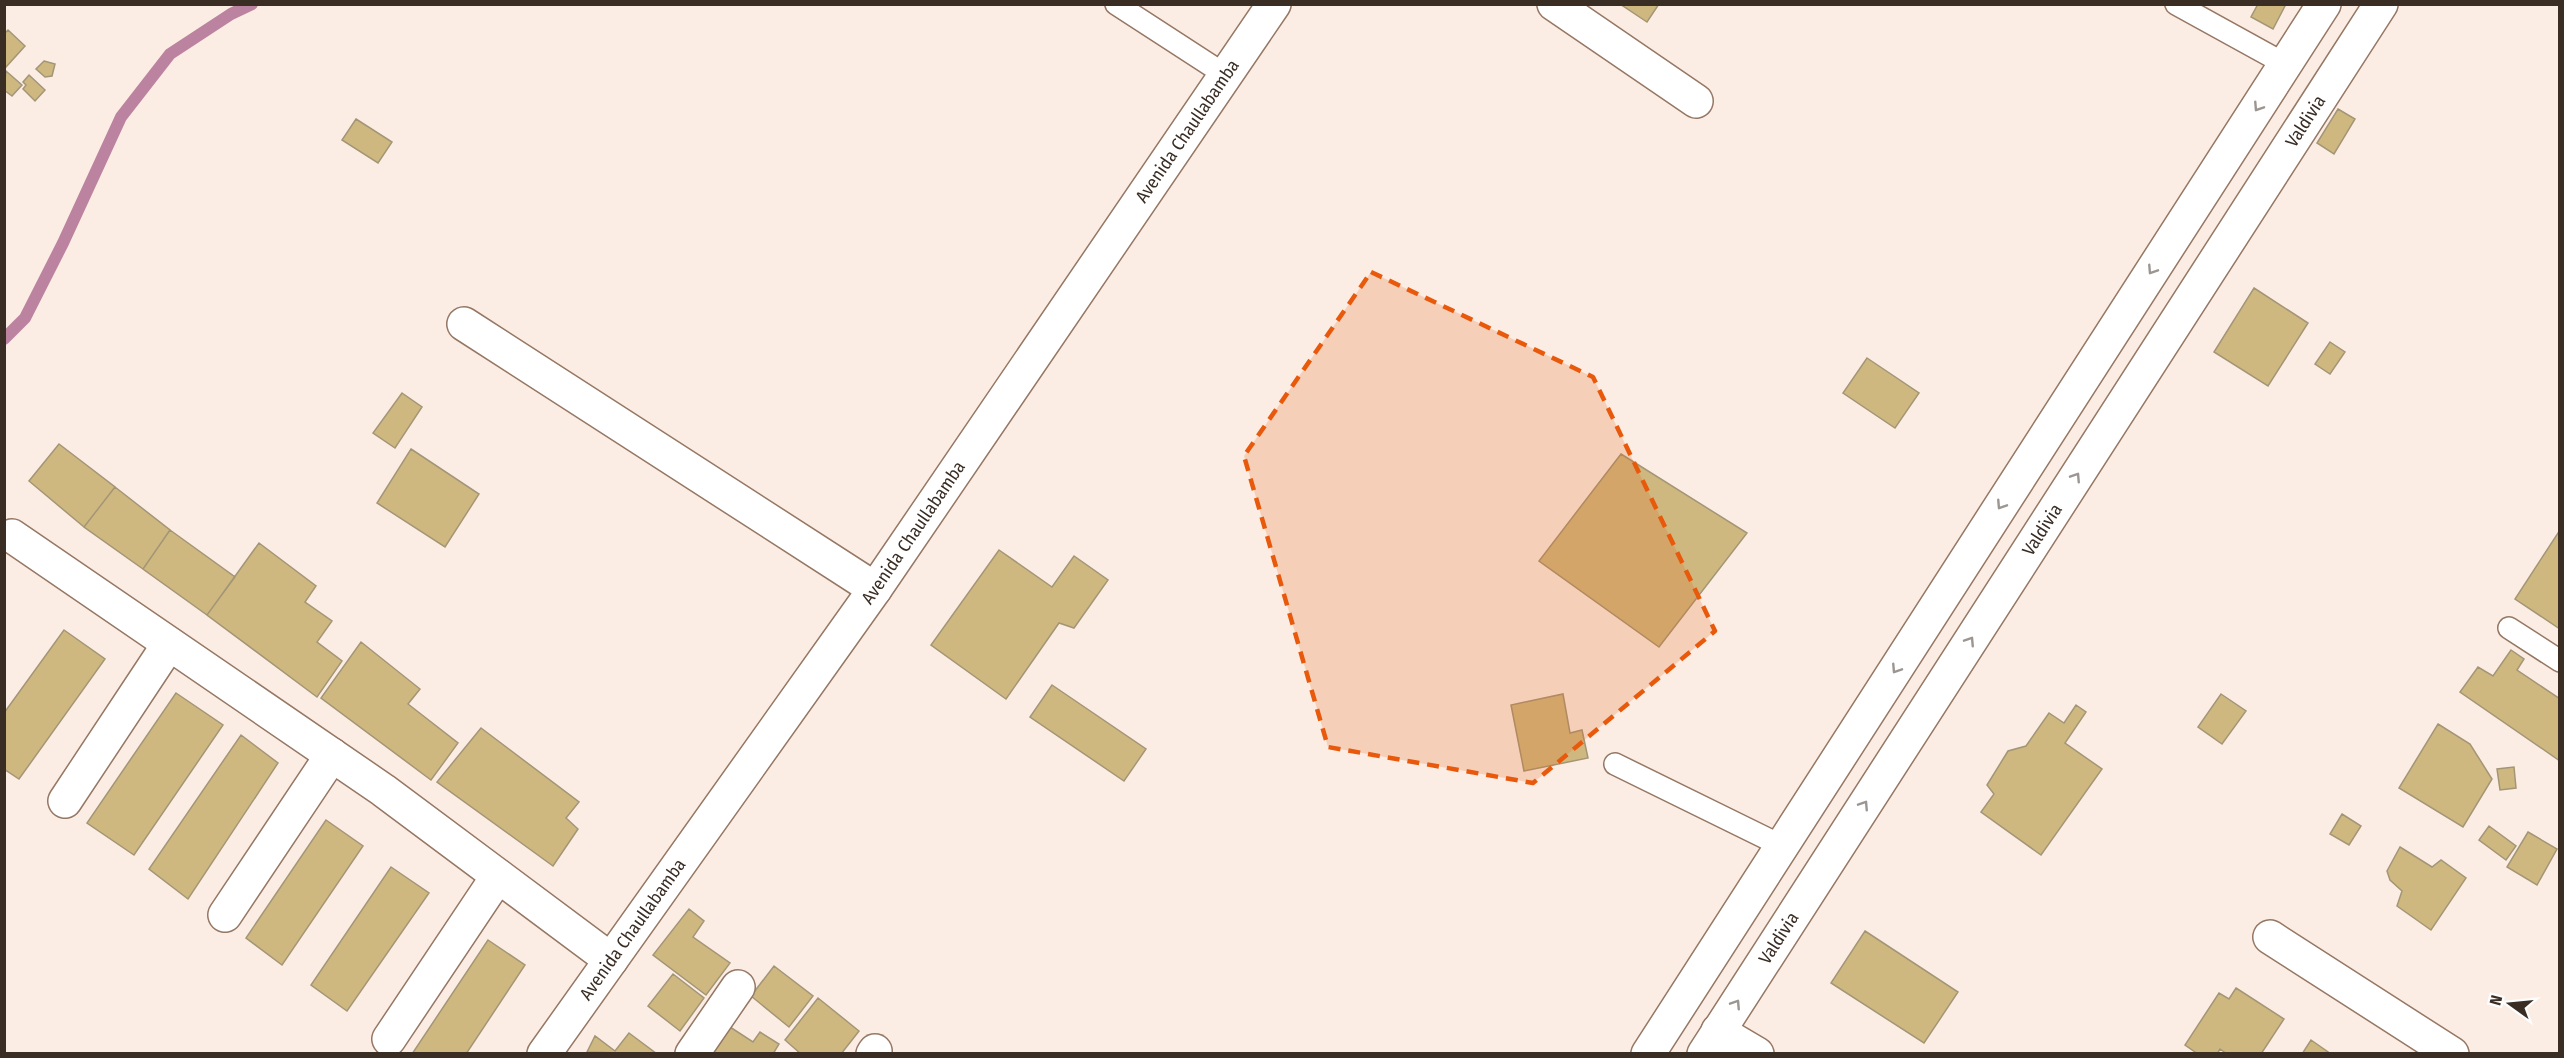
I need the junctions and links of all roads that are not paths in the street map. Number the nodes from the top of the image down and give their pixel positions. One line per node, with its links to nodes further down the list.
1 (1116, 4): 8 (lane)
2 (1274, 4): 8 (street, Avenida Chaullabamba)
3 (1554, 4): 9 (street)
4 (2176, 4): 7 (lane)
5 (2324, 4): 7 (street)
6 (2380, 4): 20 (street, Valdivia, one-way to 6)
7 (2286, 64): 19 (street, one-way to 19)
8 (1227, 76): 12 (street, Avenida Chaullabamba)
9 (1696, 101)
10 (464, 324): 12 (street)
11 (12, 536): 14 (street)
12 (875, 589): 25 (street, Avenida Chaullabamba)
13 (2509, 628): 15 (lane)
14 (169, 644): 16 (street); 18 (street)
15 (2559, 661)
16 (333, 755): 22 (street); 23 (street)
17 (1615, 764): 21 (lane)
18 (65, 801)
19 (1800, 818): 20 (street); 21 (street)
20 (1840, 842): 28 (street, Valdivia, one-way to 20)
21 (1782, 846): 31 (street)
22 (498, 876): 25 (street); 27 (street)
23 (225, 915)
24 (2270, 937): 33 (street)
25 (611, 960): 29 (street, Avenida Chaullabamba)
26 (738, 987): 30 (street)
27 (389, 1039)
28 (1711, 1042): 32 (street)
29 (544, 1053)
30 (692, 1053)
31 (1648, 1053)
32 (1757, 1053)
33 (2452, 1053)

